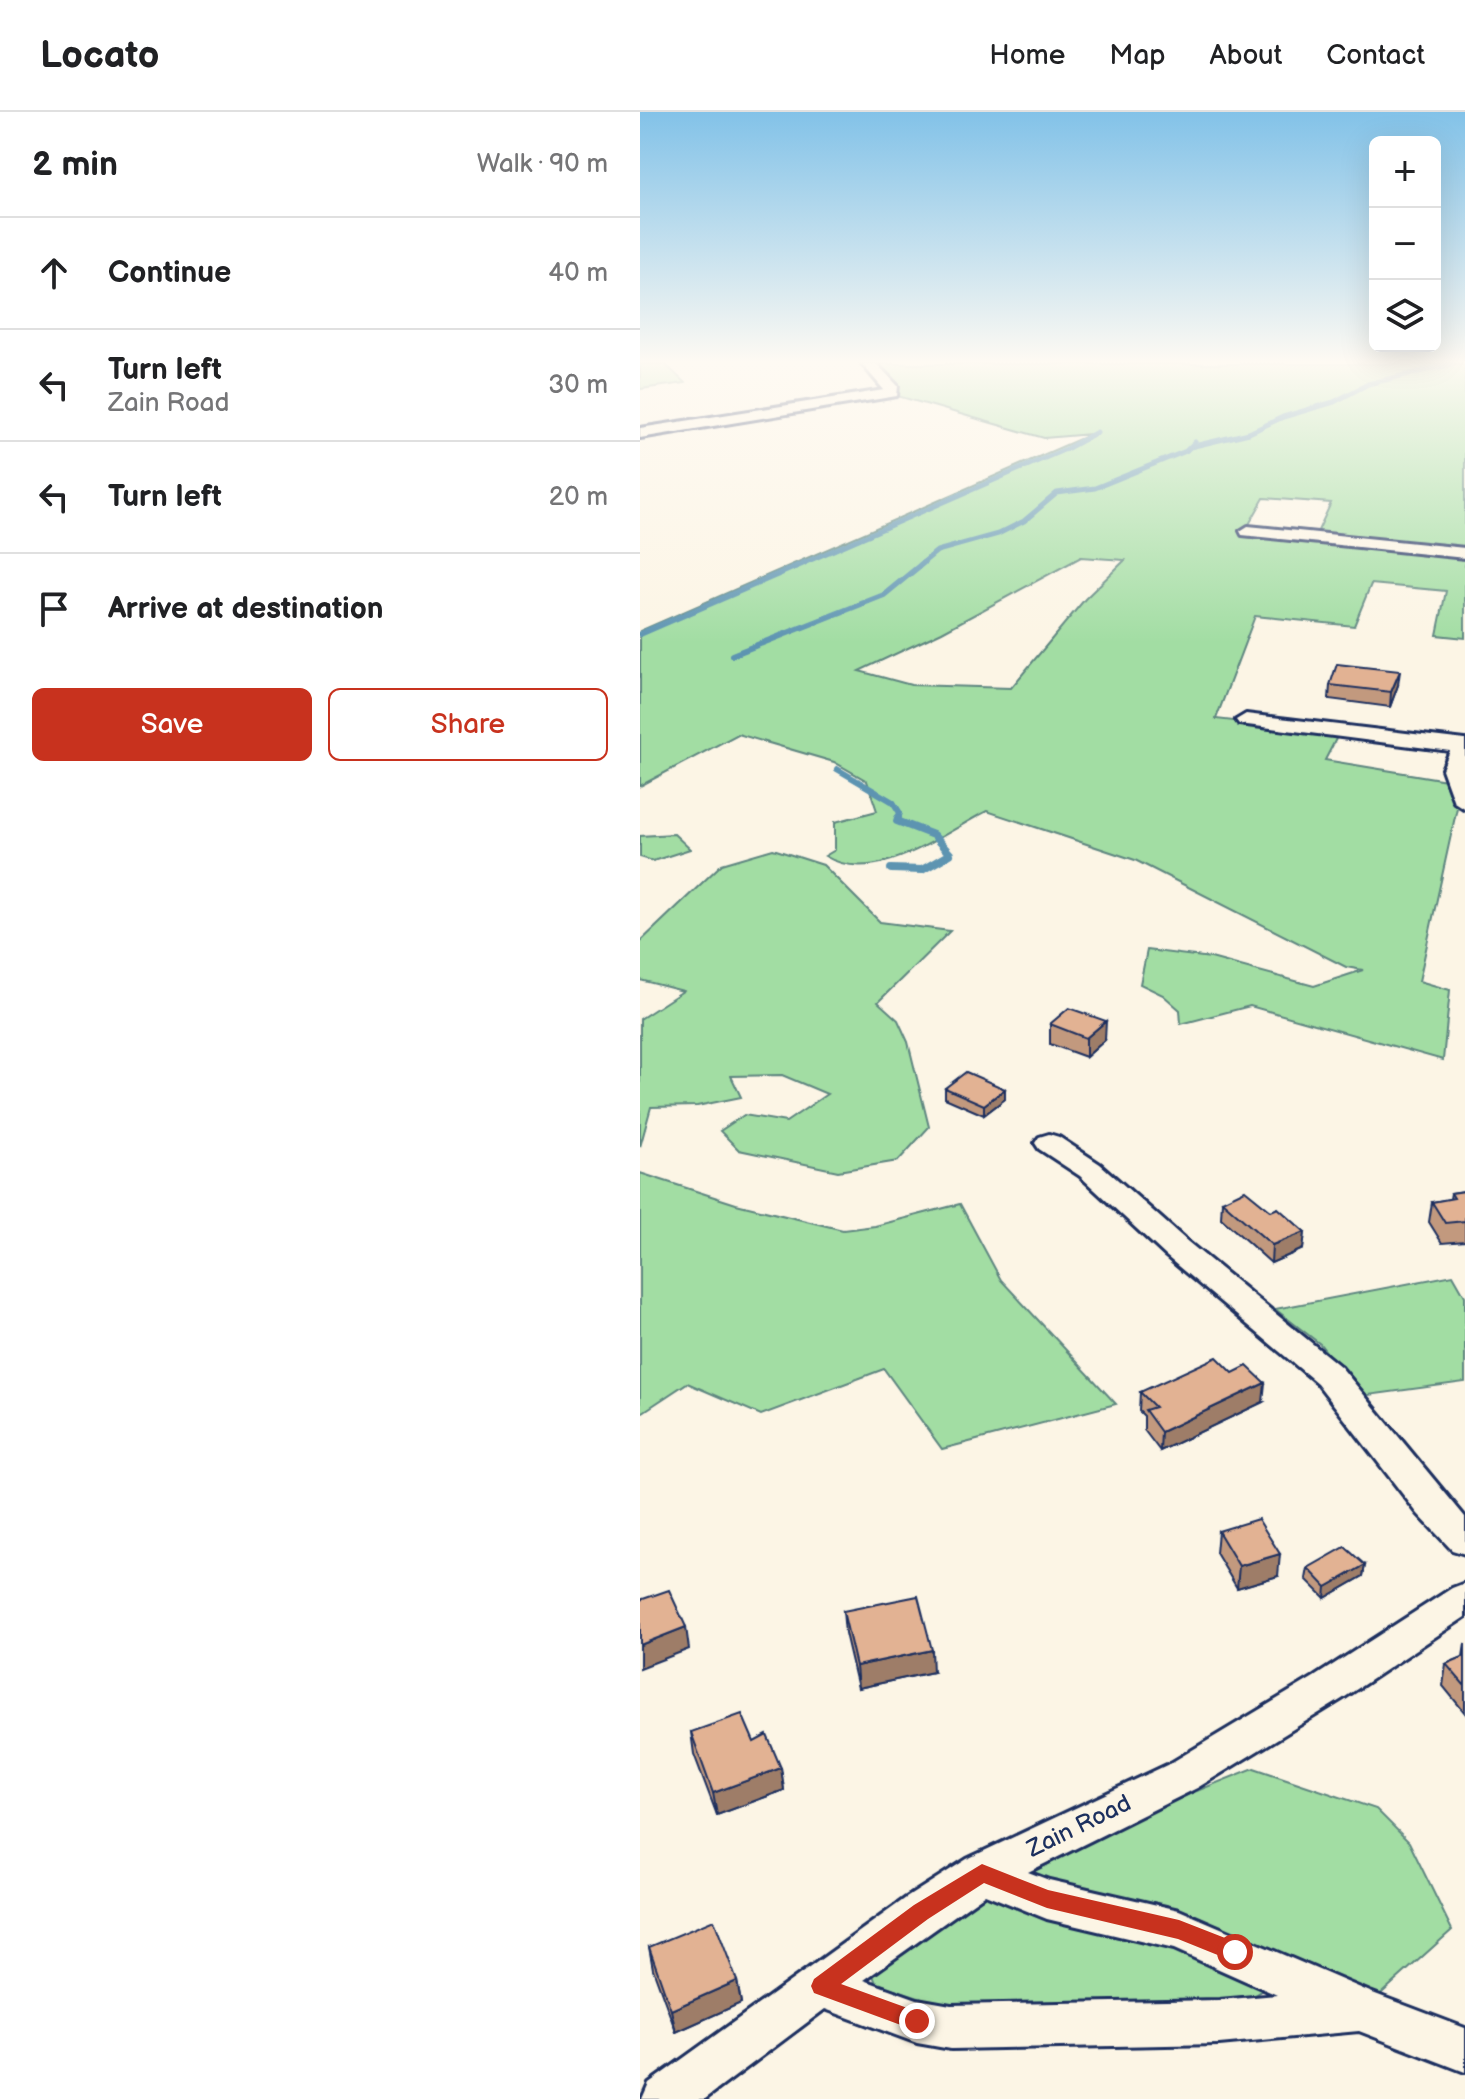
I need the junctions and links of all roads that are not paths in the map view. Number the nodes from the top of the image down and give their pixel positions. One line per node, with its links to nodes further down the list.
1 (1248, 531): 2 (street)
2 (1465, 553)
3 (1246, 720): 4 (street)
4 (1464, 746): 5 (street)
5 (1465, 802)
6 (1049, 1143): 7 (street)
7 (1465, 1540)
8 (1465, 1598): 9 (street, Zain Road)
9 (982, 1873): 10 (street, Zain Road); 11 (street)
10 (821, 1986): 11 (street); 13 (street, Zain Road)
11 (1359, 2009): 12 (street)
12 (1465, 2050)
13 (666, 2099)

